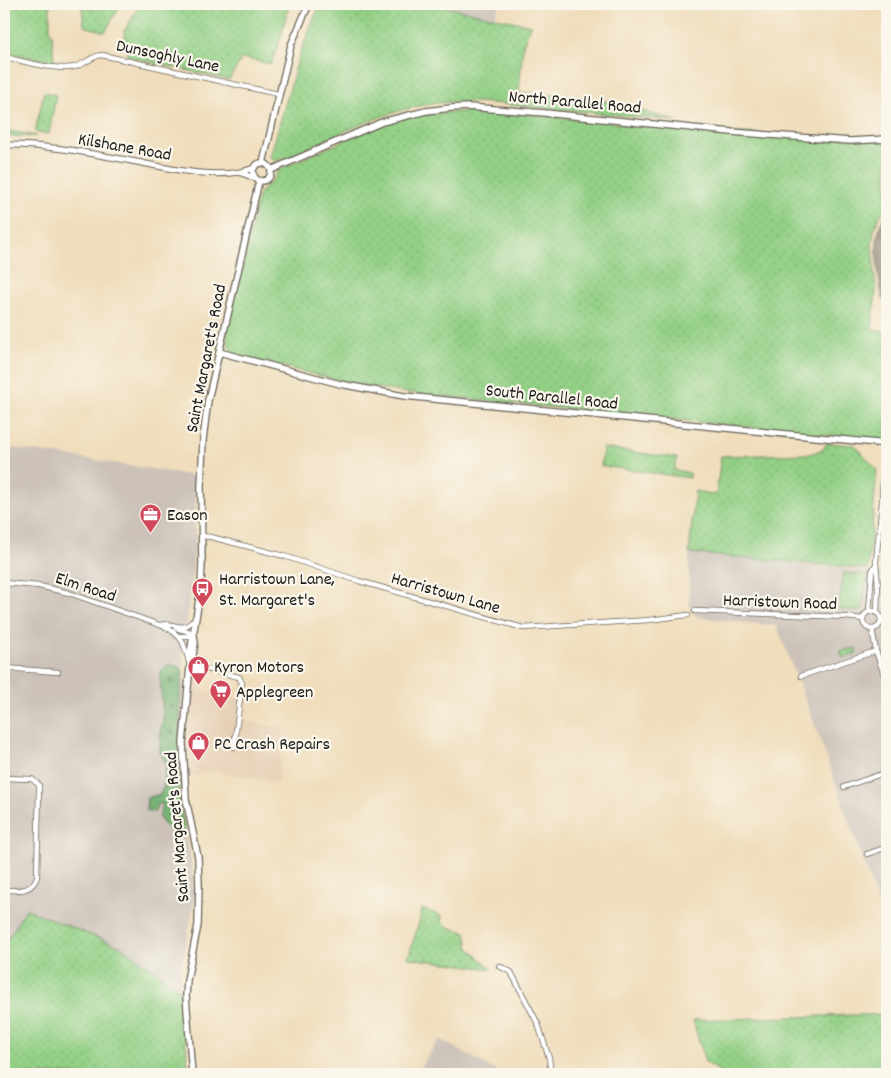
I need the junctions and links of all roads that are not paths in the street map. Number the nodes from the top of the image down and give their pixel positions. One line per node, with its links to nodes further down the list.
1 (309, 4): 3 (main road)
2 (4, 57): 3 (street, Dunsoghly Lane)
3 (278, 94): 6 (main road)
4 (887, 139): 8 (main road, North Parallel Road)
5 (4, 145): 9 (street, Kilshane Road)
6 (263, 163): 7 (main road); 8 (main road)
7 (254, 168): 9 (street, Kilshane Road); 10 (main road)
8 (271, 170): 10 (main road)
9 (241, 173): 10 (street, Kilshane Road)
10 (257, 179): 11 (main road, Saint Margaret's Road)
11 (219, 352): 12 (main road, South Parallel Road); 15 (main road, Saint Margaret's Road)
12 (886, 444): 14 (street)
13 (887, 468): 14 (street)
14 (882, 502): 16 (street)
15 (202, 536): 21 (street, Harristown Lane); 22 (main road, Saint Margaret's Road)
16 (876, 562): 19 (street); 20 (street)
17 (4, 583): 26 (street, Elm Road)
18 (695, 611): 23 (street, Harristown Road)
19 (869, 612): 20 (street); 23 (street)
20 (877, 613): 24 (street)
21 (688, 615)
22 (196, 616): 26 (street, Elm Road); 29 (main road, Saint Margaret's Road)
23 (863, 619): 28 (street)
24 (881, 620): 25 (street); 28 (street)
25 (887, 621)
26 (158, 625): 27 (street, Elm Road)
27 (168, 628): 29 (street, Elm Road); 30 (street, Elm Road)
28 (872, 629): 31 (street)
29 (194, 633): 30 (street); 32 (main road, Saint Margaret's Road)
30 (180, 636): 32 (street)
31 (876, 651): 35 (street); 36 (street)
32 (190, 665): 37 (street); 45 (main road, Saint Margaret's Road)
33 (4, 668): 34 (street)
34 (58, 672)
35 (801, 676)
36 (887, 683)
37 (234, 747)
38 (887, 772): 40 (street)
39 (4, 778): 43 (street)
40 (844, 787)
41 (887, 847): 42 (street)
42 (867, 854)
43 (4, 890)
44 (499, 966): 46 (street)
45 (192, 1074)
46 (551, 1074)

